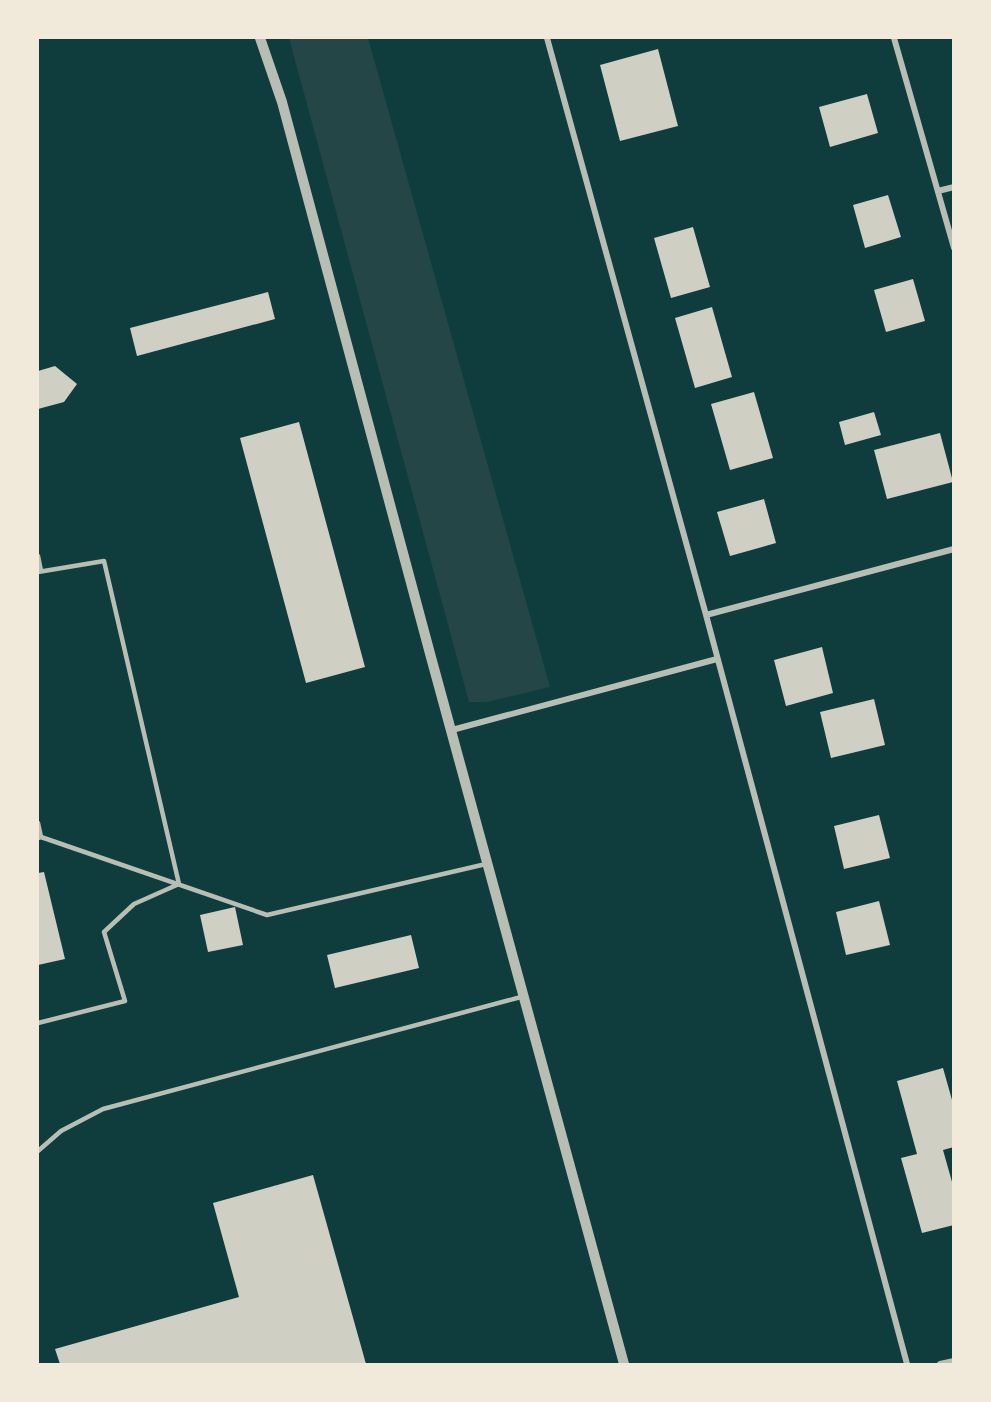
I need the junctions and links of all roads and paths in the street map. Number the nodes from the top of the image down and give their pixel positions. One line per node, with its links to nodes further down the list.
1 (260, 38): 12 (street)
2 (546, 38): 10 (street)
3 (894, 38): 5 (street)
4 (954, 187): 5 (street)
5 (938, 191): 6 (street)
6 (954, 248)
7 (954, 549): 10 (street)
8 (38, 556): 9 (lane)
9 (39, 572): 16 (lane)
10 (705, 615): 11 (street)
11 (717, 659): 12 (street); 22 (street)
12 (452, 730): 15 (street)
13 (38, 823): 14 (lane)
14 (39, 837): 16 (lane)
15 (486, 864): 16 (lane); 17 (street)
16 (178, 884): 18 (lane)
17 (521, 997): 19 (lane); 21 (street)
18 (38, 1023)
19 (38, 1151)
20 (954, 1361): 23 (street)
21 (624, 1365)
22 (907, 1365)
23 (940, 1365)

